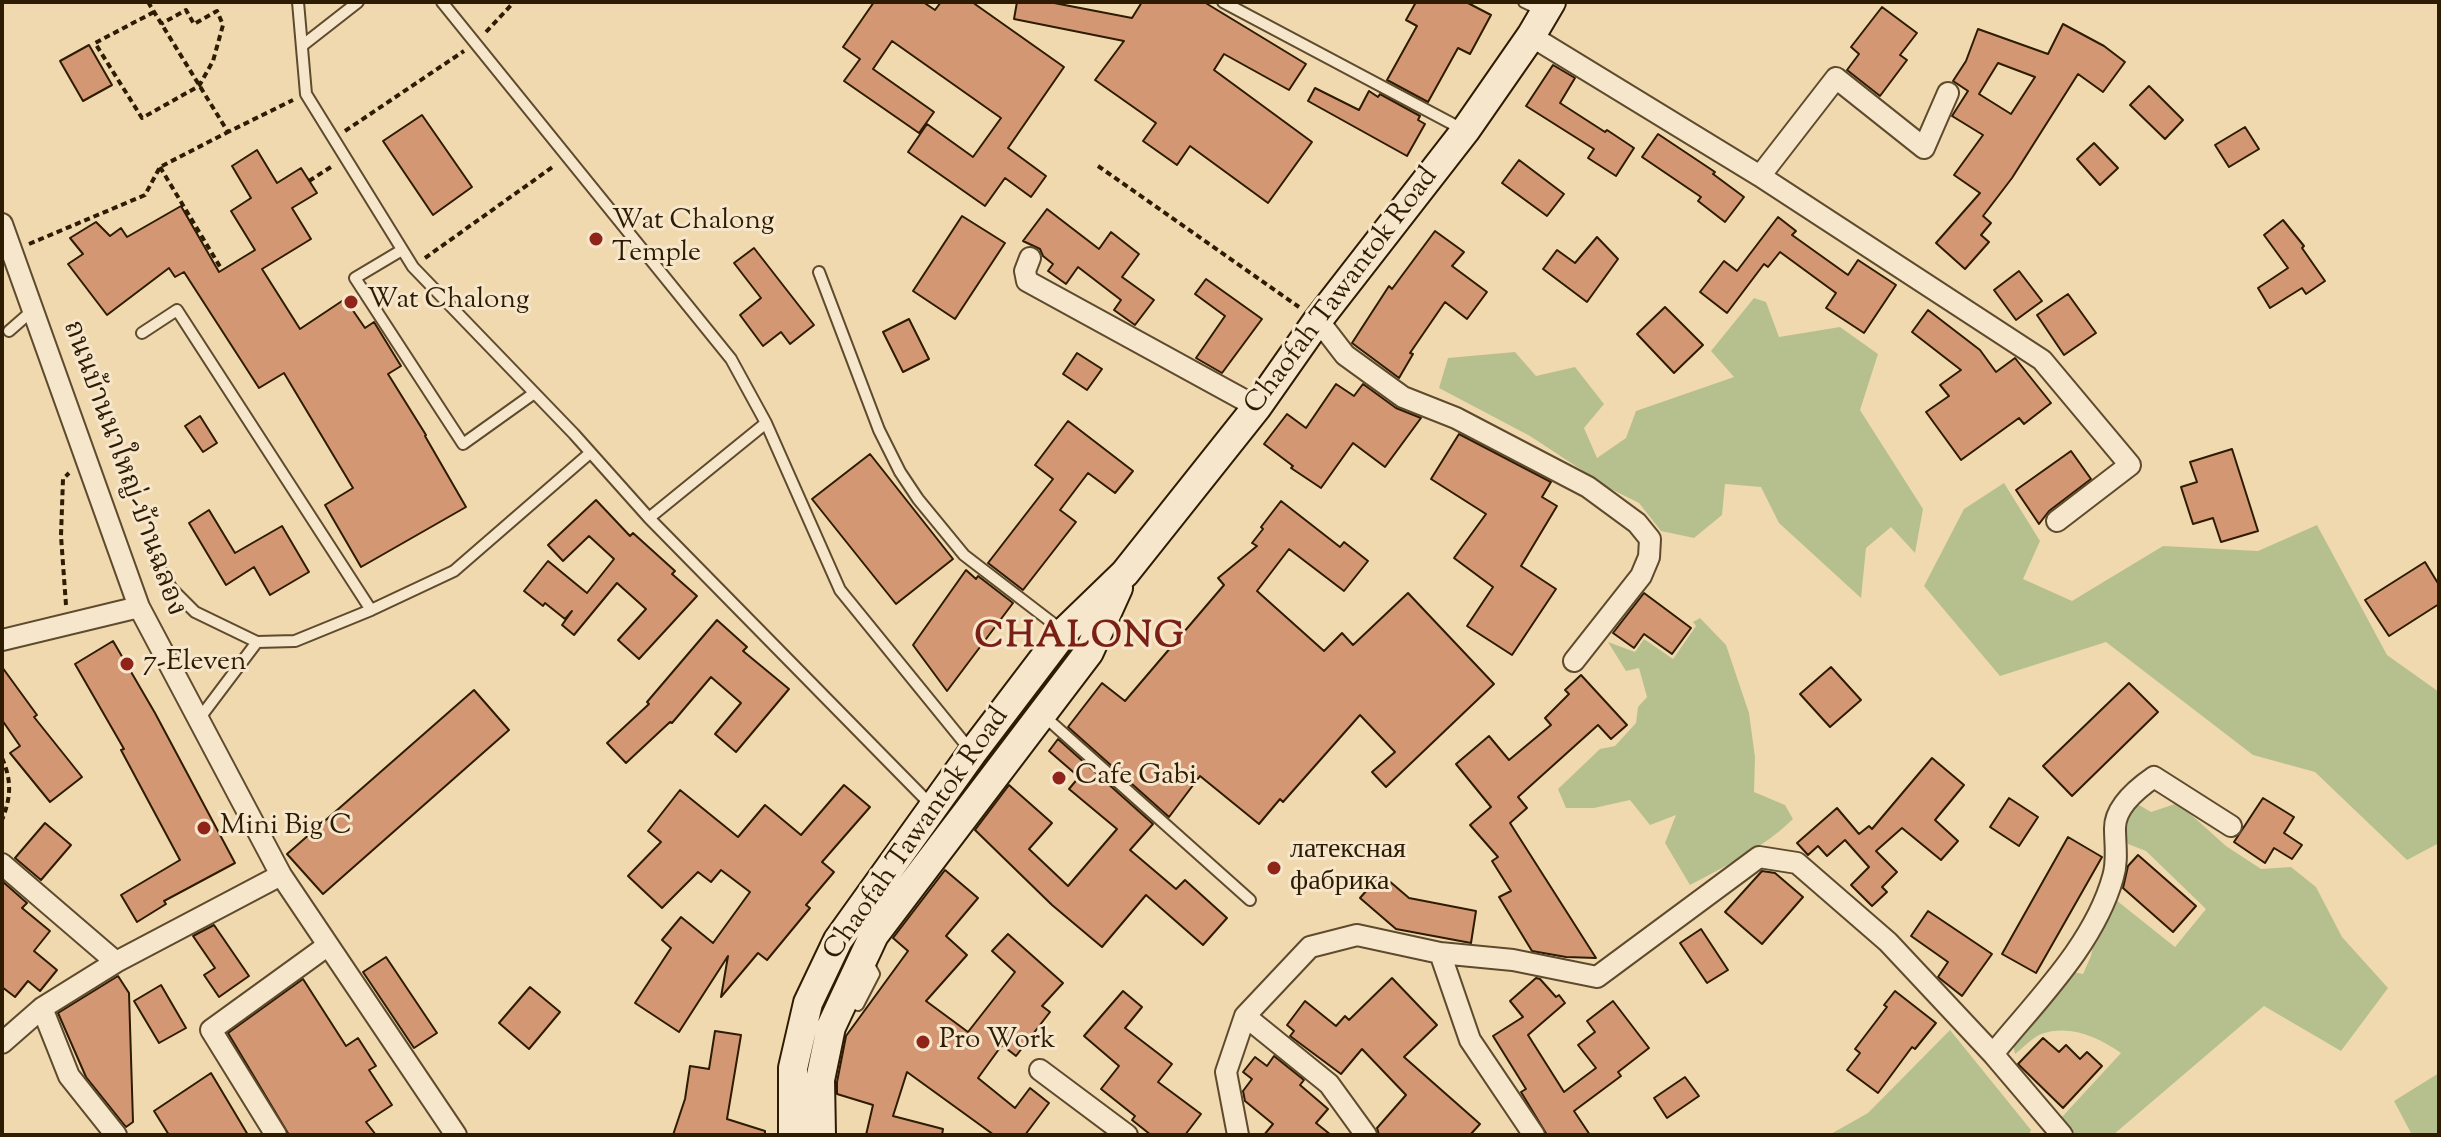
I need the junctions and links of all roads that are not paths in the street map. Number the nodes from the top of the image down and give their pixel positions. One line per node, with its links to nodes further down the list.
1 (298, 2): 6 (lane)
2 (358, 2): 6 (lane)
3 (442, 2): 20 (lane)
4 (1223, 2): 8 (lane)
5 (1538, 13): 8 (main road, Chaofah Tawantok Road); 9 (street)
6 (303, 45): 11 (lane)
7 (1948, 93): 9 (street)
8 (1465, 131): 15 (main road, Chaofah Tawantok Road)
9 (1760, 176): 23 (street)
10 (2, 224): 14 (street, ถนนบ้านนาใหญ่-บ้านฉลอง)
11 (402, 250): 18 (lane); 18 (lane)
12 (1030, 258): 19 (street)
13 (819, 272): 28 (lane)
14 (33, 310): 16 (lane); 26 (street, ถนนบ้านนาใหญ่-บ้านฉลอง)
15 (1318, 320): 19 (main road, Chaofah Tawantok Road); 31 (street)
16 (9, 331)
17 (142, 333): 27 (lane)
18 (533, 394): 21 (lane)
19 (1257, 407): 25 (main road, Chaofah Tawantok Road)
20 (766, 423): 22 (lane); 34 (lane)
21 (590, 453): 22 (lane); 27 (lane)
22 (649, 518): 36 (lane)
23 (2057, 521)
24 (157, 564): 30 (lane)
25 (1125, 573): 28 (main road, Chaofah Tawantok Road); 32 (main road, Chaofah Tawantok Road)
26 (139, 607): 29 (street); 33 (street, ถนนบ้านนาใหญ่-บ้านฉลอง)
27 (371, 610): 30 (lane)
28 (1064, 632): 34 (main road, Chaofah Tawantok Road)
29 (2, 640)
30 (257, 642): 33 (lane)
31 (1574, 661)
32 (1043, 714): 35 (main road, Chaofah Tawantok Road); 41 (lane)
33 (199, 719): 40 (street, ถนนบ้านนาใหญ่-บ้านฉลอง)
34 (972, 753): 35 (main road); 36 (main road, Chaofah Tawantok Road)
35 (996, 777): 38 (main road, Chaofah Tawantok Road)
36 (934, 808): 38 (main road); 55 (main road, Chaofah Tawantok Road)
37 (2231, 826): 50 (street)
38 (955, 829): 44 (main road, Chaofah Tawantok Road)
39 (2, 864): 45 (street)
40 (281, 875): 42 (street, ถนนบ้านนาใหญ่-บ้านฉลอง); 45 (street)
41 (1250, 900)
42 (327, 946): 53 (street); 54 (street, ถนนบ้านนาใหญ่-บ้านฉลอง)
43 (1440, 953): 48 (street); 50 (street); 60 (street)
44 (864, 956): 46 (lane); 56 (main road, Chaofah Tawantok Road)
45 (116, 962): 47 (street)
46 (858, 1005)
47 (42, 1008): 49 (street); 52 (street)
48 (1245, 1016): 58 (street); 59 (street)
49 (2, 1043)
50 (1993, 1054): 61 (street)
51 (1040, 1070): 57 (street)
52 (116, 1135)
53 (276, 1135)
54 (456, 1135)
55 (793, 1135)
56 (821, 1135)
57 (1127, 1135)
58 (1238, 1135)
59 (1366, 1135)
60 (1534, 1135)
61 (2062, 1135)

